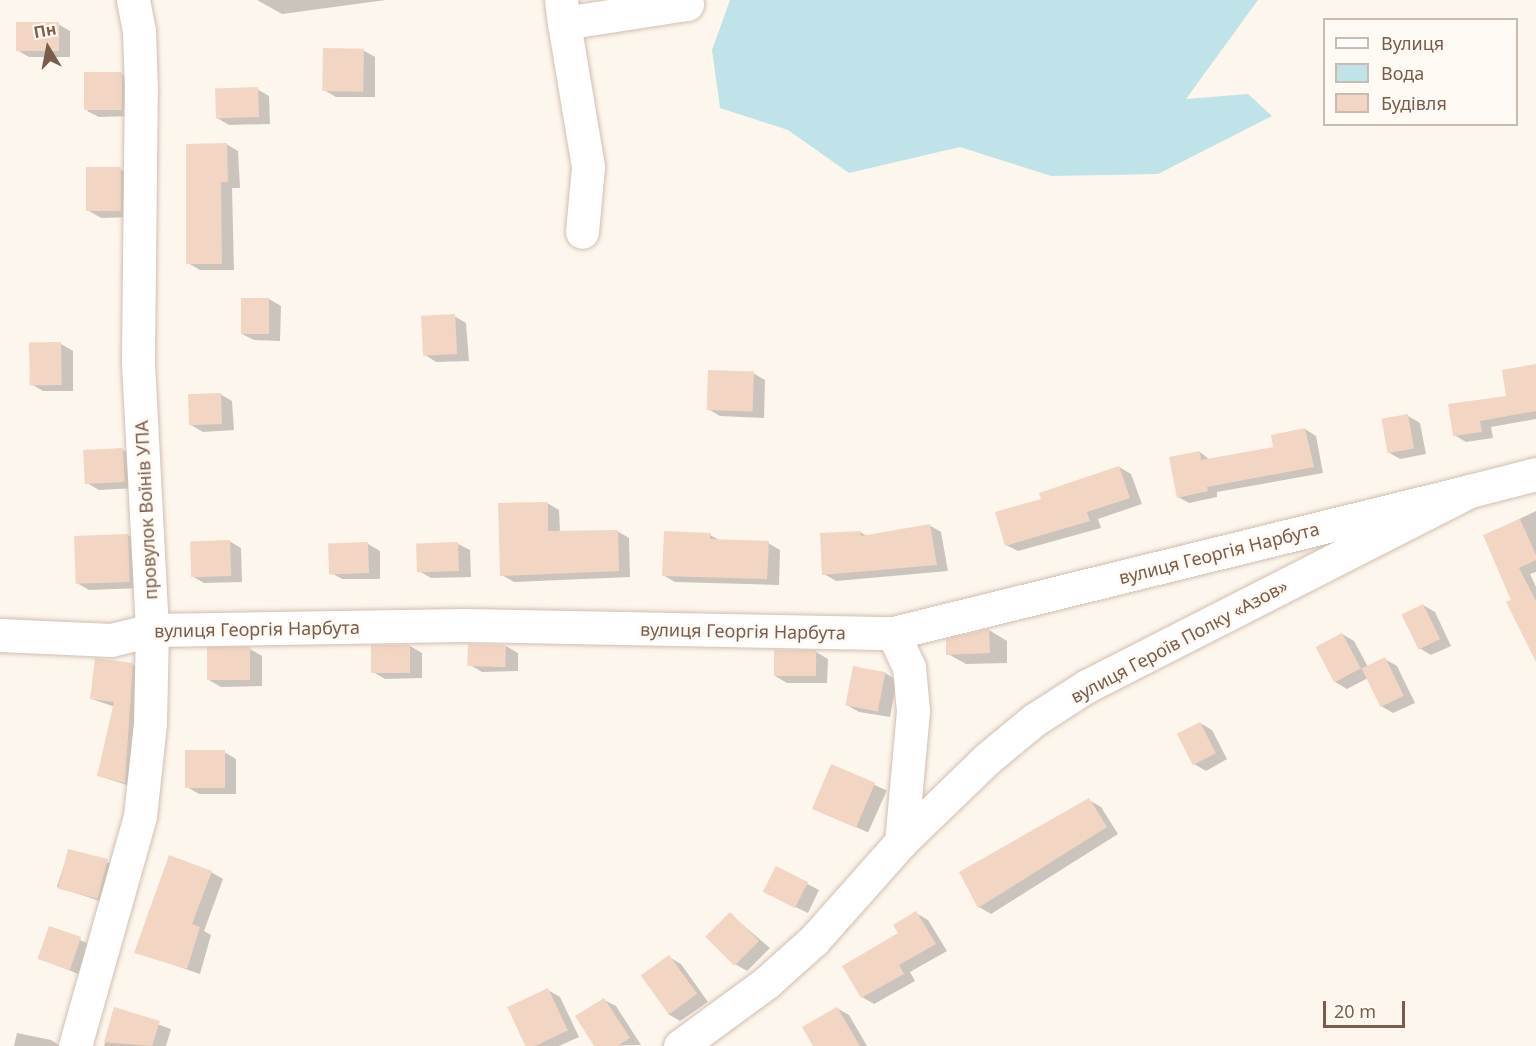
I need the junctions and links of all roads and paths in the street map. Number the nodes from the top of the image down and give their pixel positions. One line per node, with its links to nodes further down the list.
1 (133, 0): 7 (street, провулок Воїнів УПА)
2 (686, 0): 3 (street)
3 (563, 11): 4 (street)
4 (582, 232)
5 (1536, 474): 6 (street, вулиця Героїв Полку «Азов»)
6 (1470, 491): 8 (street, вулиця Георгія Нарбута); 10 (street, вулиця Героїв Полку «Азов»)
7 (152, 630): 8 (street, вулиця Георгія Нарбута); 9 (street, вулиця Георгія Нарбута); 11 (street, провулок Воїнів УПА)
8 (893, 633): 10 (street)
9 (0, 634)
10 (901, 842): 12 (street, вулиця Героїв Полку «Азов»)
11 (75, 1046)
12 (680, 1046)

